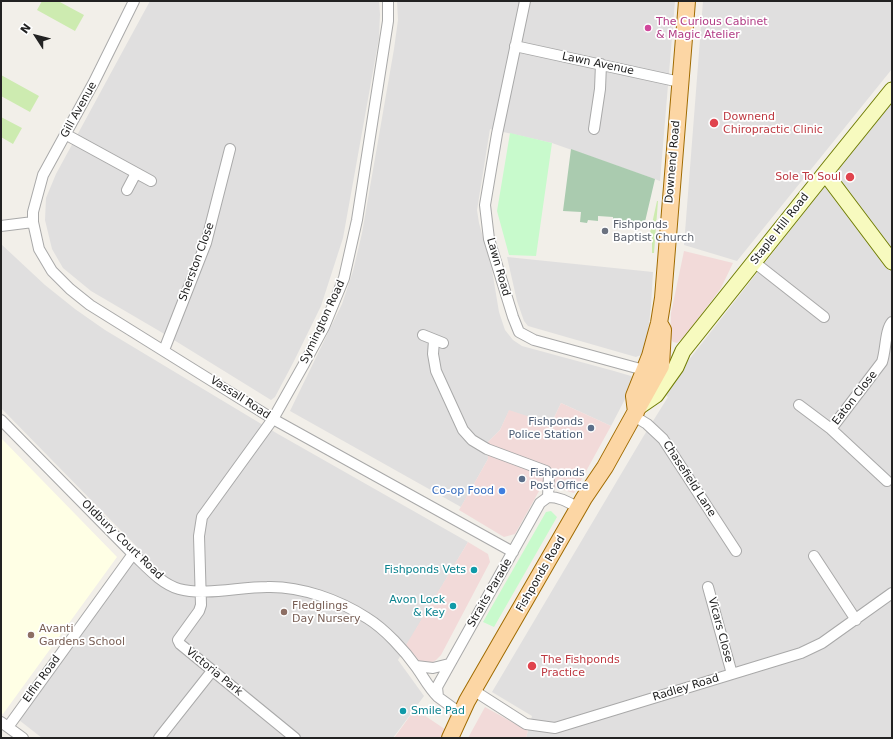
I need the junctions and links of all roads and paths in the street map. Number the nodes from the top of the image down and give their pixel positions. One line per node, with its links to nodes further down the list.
1 (134, 1): 10 (street, Gill Avenue)
2 (388, 1): 30 (street, Symington Road)
3 (525, 1): 5 (street, Lawn Road)
4 (687, 1): 7 (main road, Downend Road)
5 (515, 46): 6 (street, Lawn Avenue); 27 (street, Lawn Road)
6 (601, 64): 7 (street, Lawn Avenue); 9 (street)
7 (680, 82): 22 (main road, Downend Road)
8 (892, 90): 13 (main road, Staple Hill Road)
9 (594, 129)
10 (65, 134): 12 (street); 16 (street, Gill Avenue)
11 (230, 150): 24 (street, Sherston Close)
12 (136, 173): 14 (street); 15 (street)
13 (825, 173): 18 (main road, Staple Hill Road); 19 (main road)
14 (151, 181)
15 (127, 190)
16 (33, 222): 17 (street); 24 (street, Vassall Road)
17 (1, 226)
18 (754, 262): 20 (street); 25 (main road, Staple Hill Road)
19 (892, 262)
20 (824, 317)
21 (892, 322): 32 (street, Eaton Close)
22 (659, 323): 26 (main road, Downend Road); 27 (main road, Downend Road)
23 (423, 335): 34 (street)
24 (164, 350): 30 (street, Vassall Road)
25 (684, 351): 26 (main road, Staple Hill Road); 29 (main road, Staple Hill Road)
26 (661, 366): 29 (main road, Fishponds Road)
27 (644, 370): 29 (main road)
28 (799, 404): 32 (street, Eaton Close)
29 (636, 411): 35 (main road, Fishponds Road); 36 (street, Chasefield Lane)
30 (273, 419): 37 (street, Vassall Road); 41 (street, Symington Road)
31 (1, 420): 38 (street, Oldbury Court Road)
32 (831, 429): 33 (street, Eaton Close)
33 (887, 481)
34 (548, 497): 35 (street); 37 (street, Straits Parade)
35 (578, 508): 48 (main road, Fishponds Road)
36 (736, 551)
37 (513, 552): 44 (street, Straits Parade)
38 (133, 554): 41 (street, Oldbury Court Road); 51 (street, Elfin Road)
39 (814, 556): 43 (street)
40 (708, 587): 47 (street, Vicars Close)
41 (202, 591): 45 (street, Oldbury Court Road); 46 (street, Victoria Park)
42 (892, 593): 43 (street, Radley Road)
43 (856, 620): 47 (street, Radley Road)
44 (449, 664): 45 (street); 49 (street, Straits Parade)
45 (416, 666): 49 (street, Oldbury Court Road)
46 (212, 671): 53 (street); 54 (street, Victoria Park)
47 (732, 674): 48 (street, Radley Road)
48 (473, 690): 50 (main road, Fishponds Road)
49 (438, 697): 50 (street)
50 (460, 713): 55 (main road, Fishponds Road)
51 (4, 724): 52 (street)
52 (22, 738)
53 (159, 738)
54 (295, 738)
55 (450, 738)

